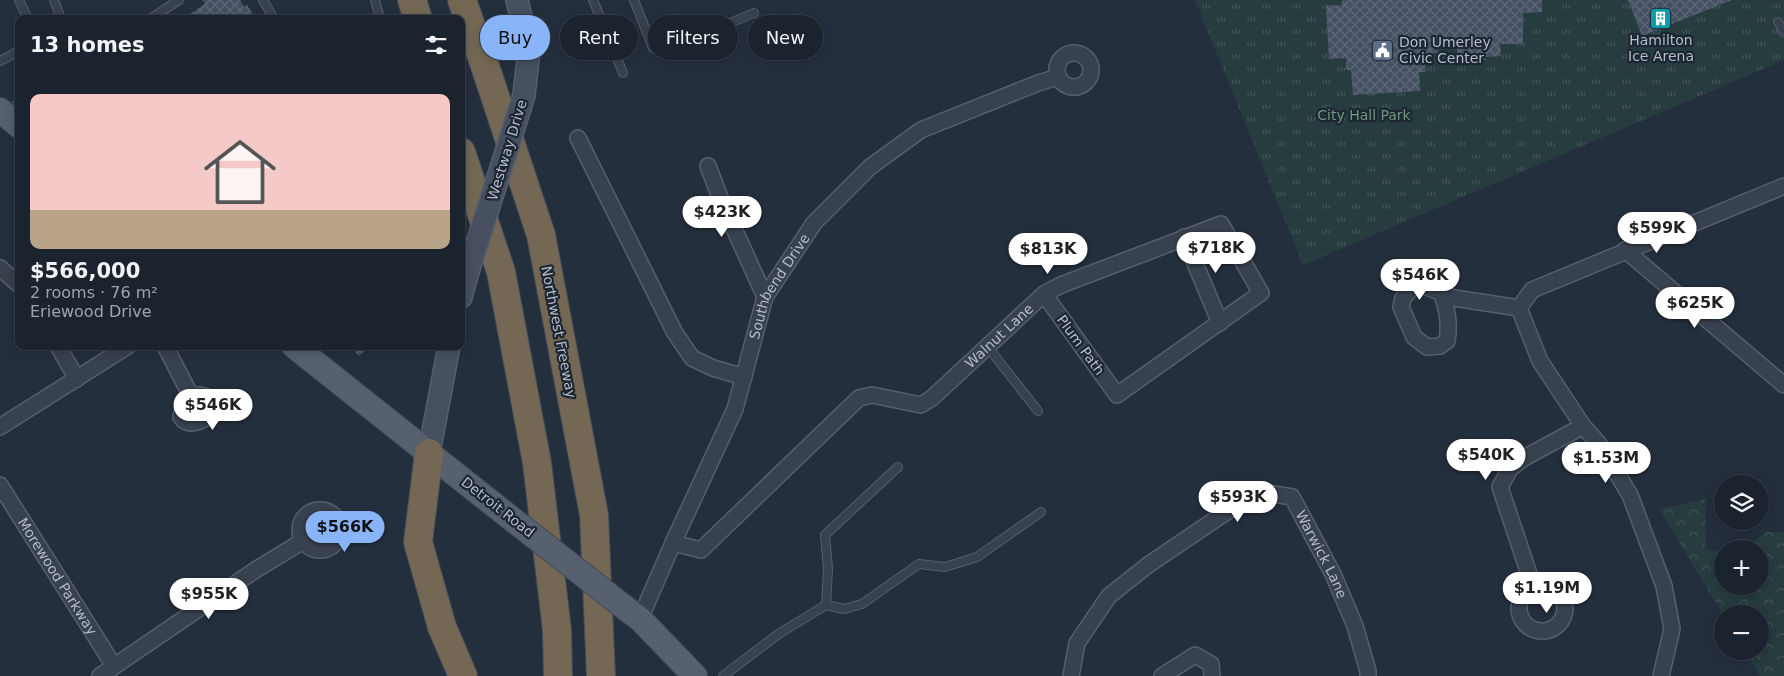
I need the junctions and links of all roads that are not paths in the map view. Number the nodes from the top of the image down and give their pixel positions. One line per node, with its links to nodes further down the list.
1 (19, 0): 12 (lane)
2 (54, 0): 13 (lane)
3 (179, 0): 14 (lane)
4 (263, 0): 15 (lane)
5 (375, 0): 16 (lane)
6 (412, 0): 17 (highway)
7 (462, 0): 65 (highway, Northwest Freeway)
8 (517, 0): 32 (main road, Westway Drive, bridge)
9 (593, 0): 22 (lane)
10 (634, 0): 11 (lane)
11 (754, 13)
12 (26, 15)
13 (60, 15)
14 (156, 15)
15 (272, 15)
16 (379, 15)
17 (417, 15)
18 (1778, 22): 19 (lane)
19 (1784, 32)
20 (15, 52): 21 (lane)
21 (2, 56)
22 (623, 73)
23 (1058, 77): 35 (street, Southbend Drive)
24 (578, 138): 44 (street)
25 (465, 164): 64 (highway)
26 (708, 166): 35 (street)
27 (1784, 186): 29 (street)
28 (1184, 237): 33 (street, Walnut Lane); 37 (street); 37 (street, Walnut Lane)
29 (1625, 250): 36 (street); 46 (street)
30 (0, 268): 31 (street)
31 (15, 281)
32 (465, 284)
33 (1044, 294): 38 (street, Walnut Lane); 48 (street, Plum Path)
34 (1442, 294): 36 (street)
35 (765, 297): 44 (street, Southbend Drive)
36 (1519, 308): 50 (street)
37 (1220, 323): 48 (street, Walnut Lane)
38 (987, 346): 49 (lane); 57 (street, Walnut Lane)
39 (60, 350): 45 (street)
40 (122, 350): 45 (street)
41 (167, 350): 47 (street)
42 (448, 350): 52 (main road)
43 (306, 352): 52 (main road, Detroit Road)
44 (744, 377): 57 (street, Southbend Drive)
45 (77, 379): 51 (street)
46 (1784, 386)
47 (190, 396)
48 (1118, 396)
49 (1038, 411)
50 (1583, 426): 58 (street); 72 (street)
51 (0, 427)
52 (429, 453): 60 (main road, Detroit Road, bridge); 63 (highway)
53 (898, 468): 59 (lane)
54 (0, 485): 61 (street, Morewood Parkway)
55 (1041, 512): 59 (lane)
56 (303, 541): 61 (street)
57 (673, 543): 60 (street, Southbend Drive)
58 (1533, 586)
59 (826, 605): 67 (lane)
60 (632, 613): 66 (main road, Detroit Road)
61 (114, 666): 62 (street)
62 (100, 676)
63 (463, 676)
64 (558, 676)
65 (601, 676)
66 (694, 676)
67 (723, 676)
68 (1071, 676): 71 (street, Warwick Lane)
69 (1162, 676): 70 (street)
70 (1212, 676)
71 (1368, 676)
72 (1661, 676)

